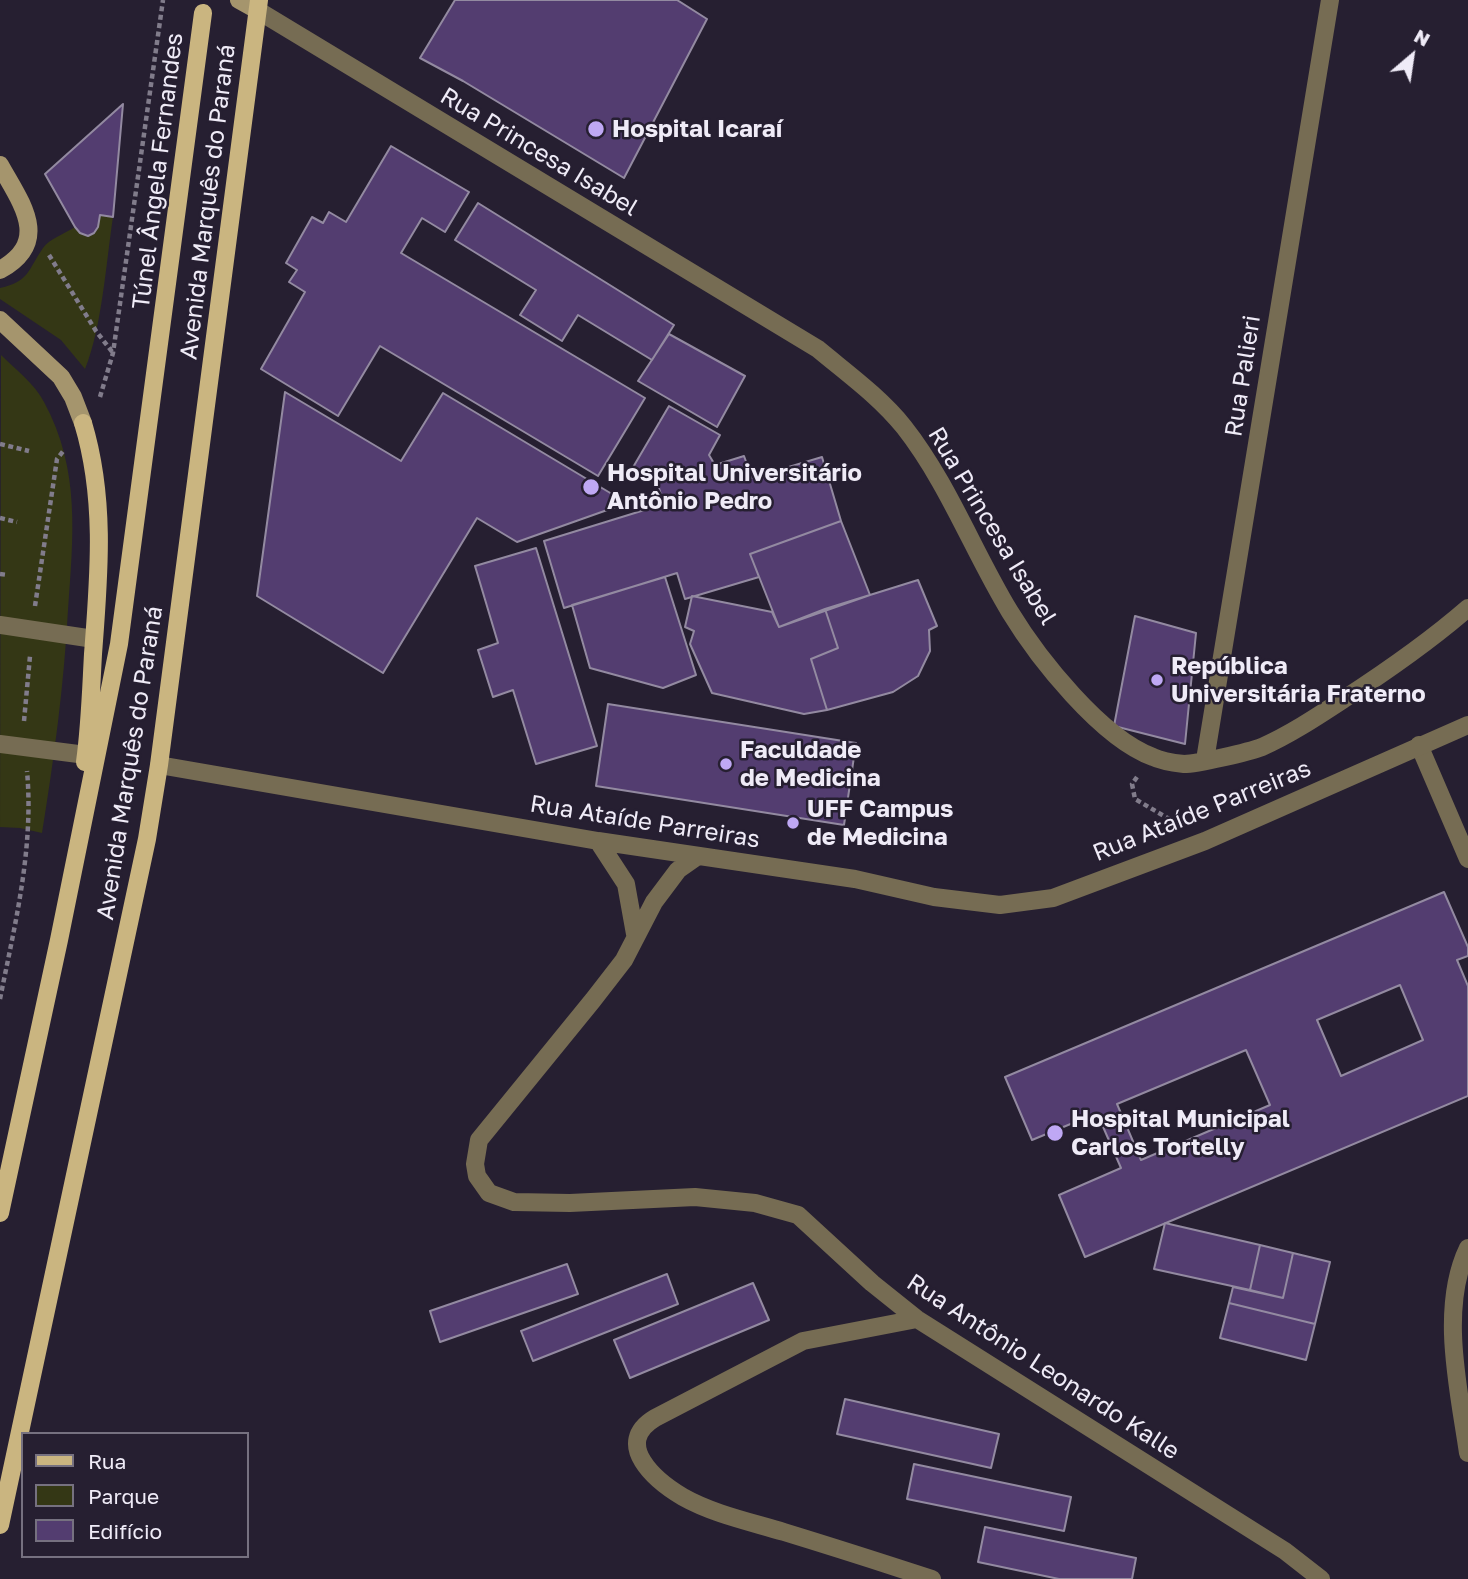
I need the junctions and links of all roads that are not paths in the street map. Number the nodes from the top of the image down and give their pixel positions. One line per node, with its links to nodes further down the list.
1 (239, 0): 3 (street)
2 (1330, 0): 17 (street, Rua Palieri)
3 (257, 3): 17 (street, Rua Princesa Isabel); 18 (main road, Avenida Marquês do Paraná)
4 (203, 13): 8 (main road, Túnel Ângela Fernandes)
5 (0, 165): 6 (street)
6 (0, 270)
7 (0, 320): 9 (street)
8 (161, 336): 20 (main road, Avenida Marquês do Paraná)
9 (83, 424): 12 (main road)
10 (1468, 608): 17 (street, Rua Princesa Isabel)
11 (0, 625): 12 (street)
12 (94, 639): 16 (main road)
13 (1468, 725): 15 (street, Rua Ataíde Parreiras)
14 (0, 744): 16 (street)
15 (1419, 745): 21 (street, Rua Ataíde Parreiras); 22 (street)
16 (86, 755): 20 (main road)
17 (1205, 760)
18 (159, 765): 19 (street, Rua Ataíde Parreiras); 28 (main road, Avenida Marquês do Paraná)
19 (598, 841): 21 (street, Rua Ataíde Parreiras); 23 (street)
20 (78, 842): 24 (main road, Avenida Marquês do Paraná)
21 (698, 856): 23 (street, Rua Antônio Leonardo Kalle)
22 (1468, 859)
23 (635, 934): 26 (street, Rua Antônio Leonardo Kalle)
24 (0, 1213)
25 (1468, 1248): 27 (street)
26 (918, 1319): 29 (street); 30 (street, Rua Antônio Leonardo Kalle)
27 (1468, 1453)
28 (0, 1525)
29 (932, 1579)
30 (1321, 1579)

